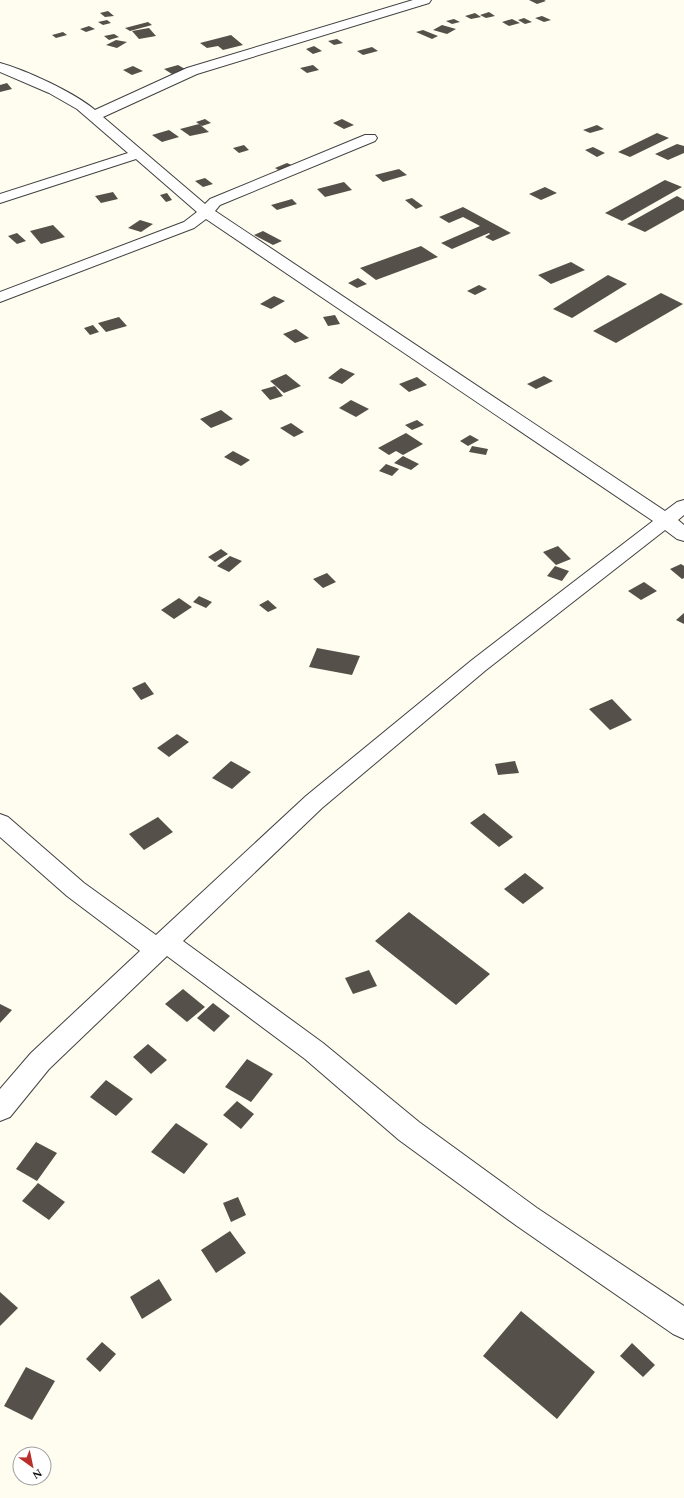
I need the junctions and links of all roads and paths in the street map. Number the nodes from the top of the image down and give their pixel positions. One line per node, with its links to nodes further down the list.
1 (425, 0): 3 (street)
2 (0, 67): 3 (street)
3 (93, 116): 5 (street)
4 (370, 138): 7 (street)
5 (139, 154): 6 (street); 7 (street)
6 (0, 198)
7 (206, 212): 8 (street); 10 (street)
8 (0, 297)
9 (684, 506): 10 (street)
10 (665, 520): 11 (street); 13 (street)
11 (684, 535)
12 (0, 824): 13 (street)
13 (161, 945): 14 (street); 15 (street)
14 (0, 1110)
15 (684, 1324)

